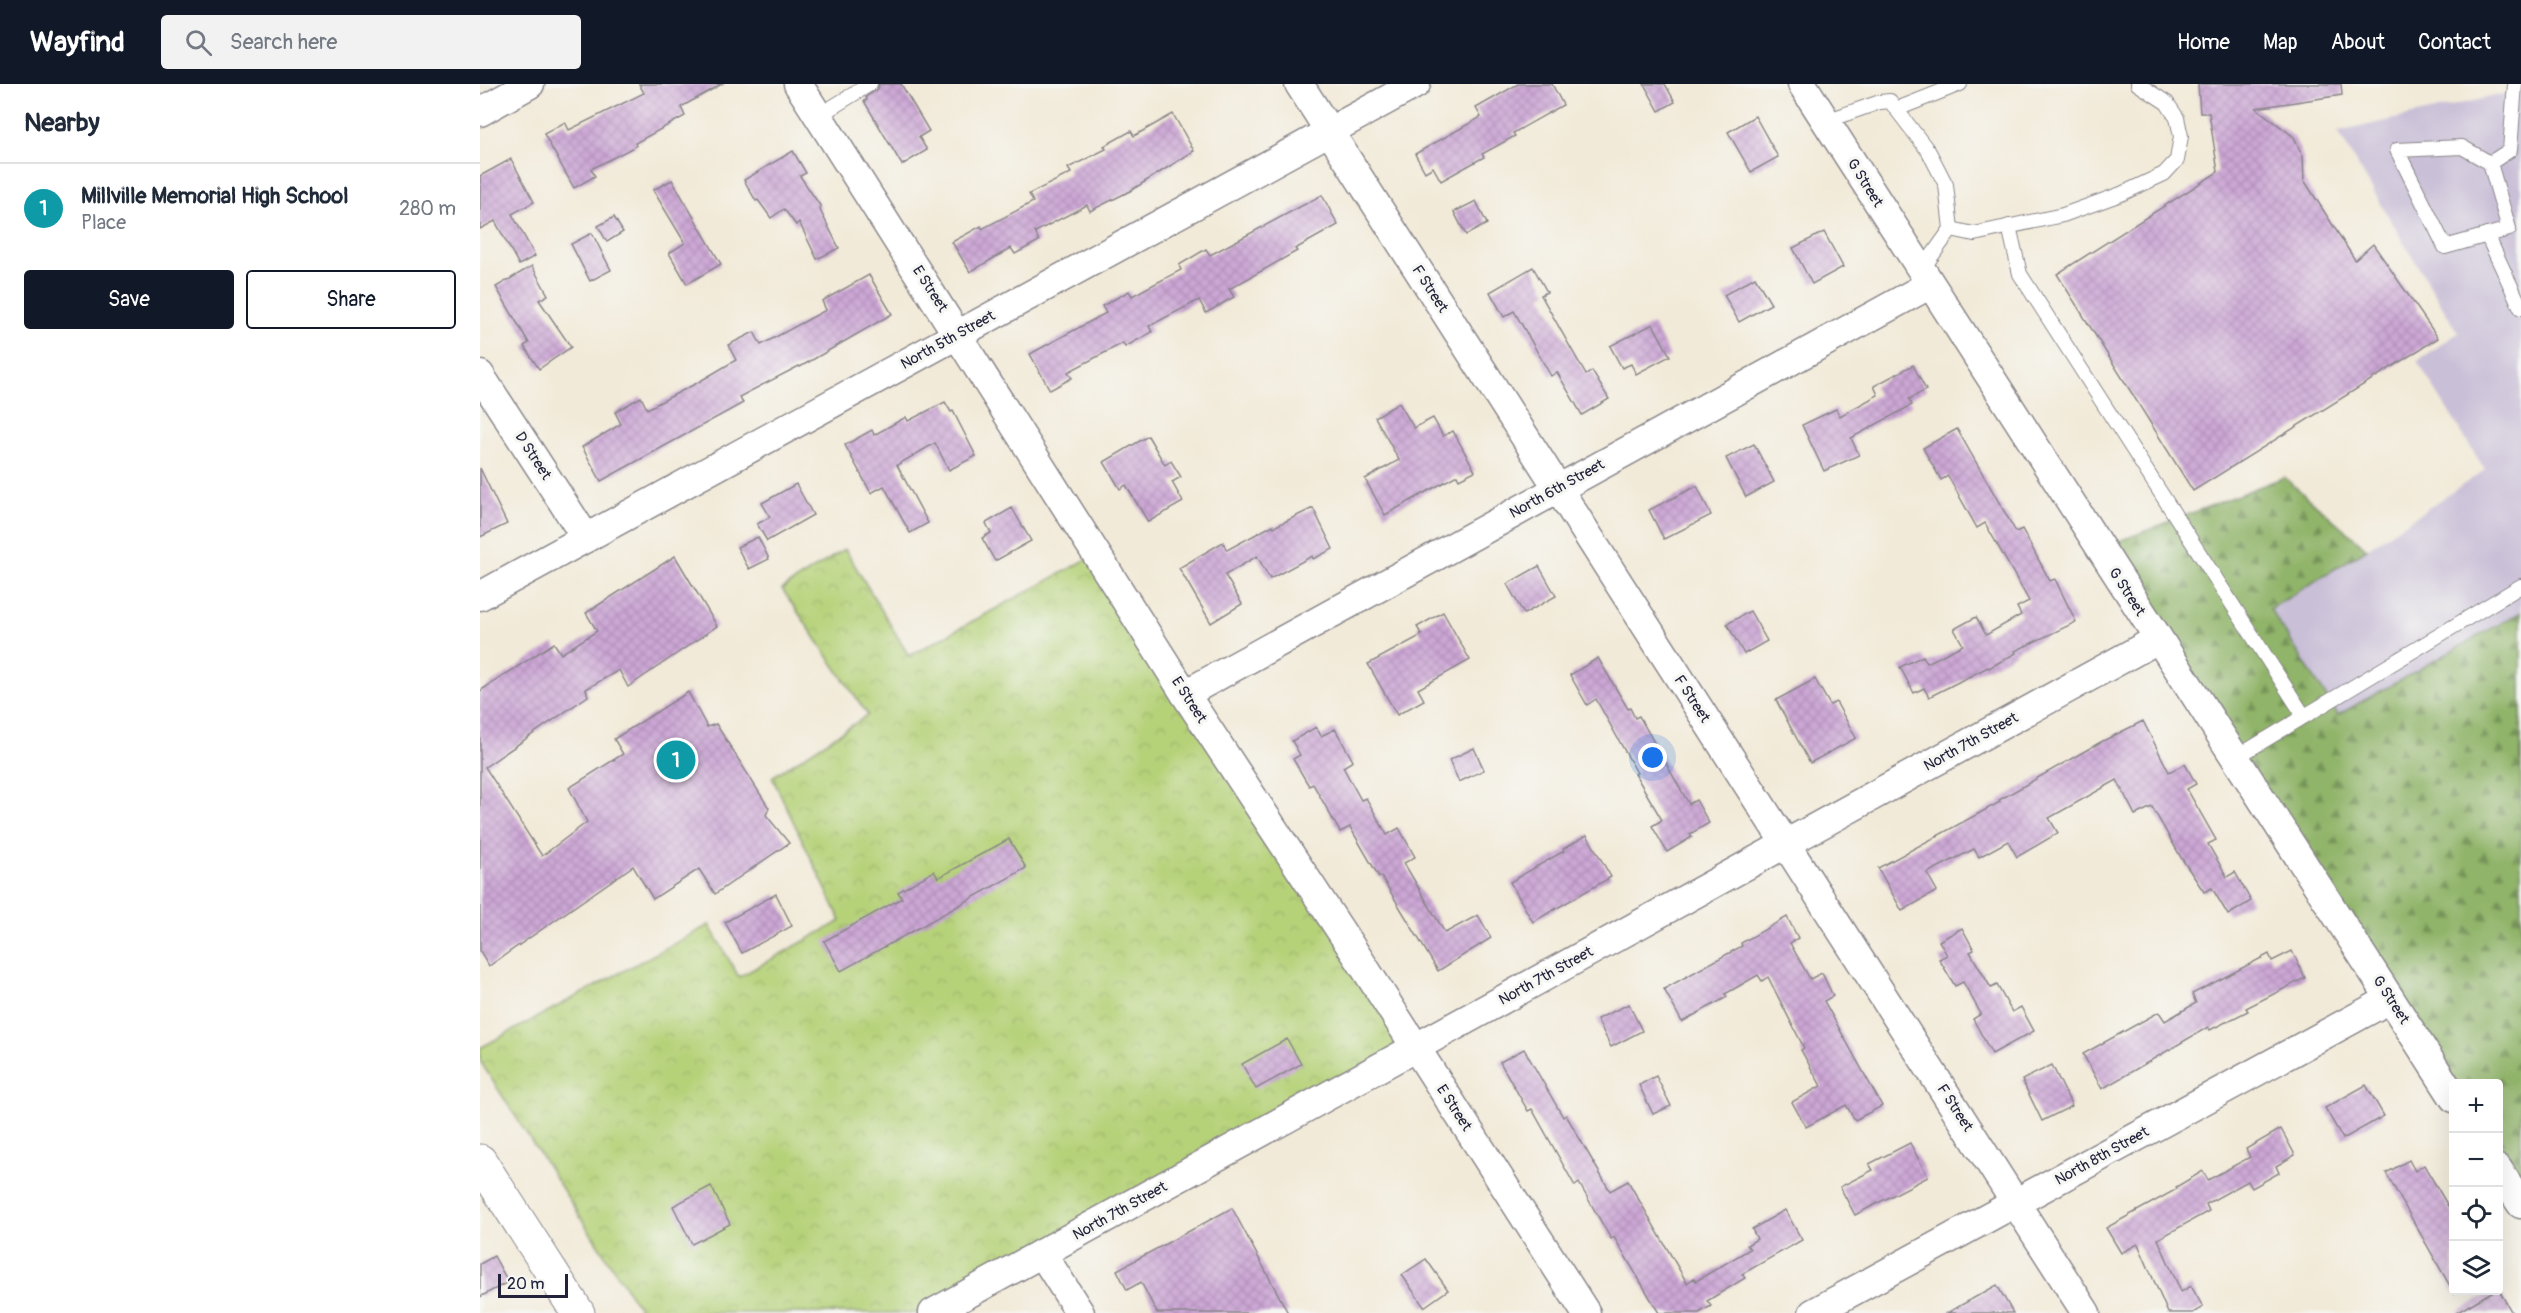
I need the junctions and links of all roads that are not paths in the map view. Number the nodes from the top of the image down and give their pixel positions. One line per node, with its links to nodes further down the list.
1 (530, 84): 11 (street)
2 (798, 84): 12 (street, E Street)
3 (870, 84): 12 (lane)
4 (1299, 84): 14 (street, F Street)
5 (1416, 84): 14 (street, North 5th Street)
6 (1802, 84): 13 (street, G Street)
7 (1960, 84): 10 (lane)
8 (2138, 84): 16 (lane)
9 (2516, 84): 15 (lane)
10 (1897, 109): 13 (lane); 17 (lane)
11 (480, 112)
12 (818, 116): 21 (street, E Street)
13 (1826, 121): 19 (street, G Street)
14 (1329, 132): 21 (street, North 5th Street); 23 (street, F Street)
15 (2490, 163): 18 (lane); 18 (lane)
16 (2009, 226): 17 (lane); 29 (lane)
17 (1951, 229): 19 (lane)
18 (2487, 235): 20 (lane)
19 (1925, 278): 23 (street, North 6th Street); 27 (street, G Street)
20 (2521, 308)
21 (959, 335): 24 (street, North 5th Street); 28 (street, E Street)
22 (480, 375): 24 (street, D Street)
23 (1558, 489): 28 (street, North 6th Street); 31 (street, F Street)
24 (586, 538): 26 (street, North 5th Street)
25 (2521, 586): 29 (lane)
26 (480, 596)
27 (2158, 639): 30 (street, G Street); 31 (street, North 7th Street)
28 (1185, 694): 33 (street, E Street)
29 (2304, 716): 30 (lane)
30 (2235, 758): 32 (street, G Street)
31 (1786, 844): 33 (street, North 7th Street); 37 (street, F Street)
32 (2390, 999): 34 (street, G Street); 37 (street, North 8th Street)
33 (1416, 1047): 39 (street, North 7th Street); 43 (street, E Street)
34 (2449, 1090)
35 (480, 1161): 40 (main road)
36 (2503, 1175): 38 (street)
37 (2016, 1203): 44 (street, North 8th Street); 45 (street, F Street)
38 (2521, 1204)
39 (1042, 1253): 41 (street, North 7th Street); 42 (street)
40 (578, 1313)
41 (933, 1313)
42 (1080, 1313)
43 (1586, 1313)
44 (1813, 1313)
45 (2086, 1313)

